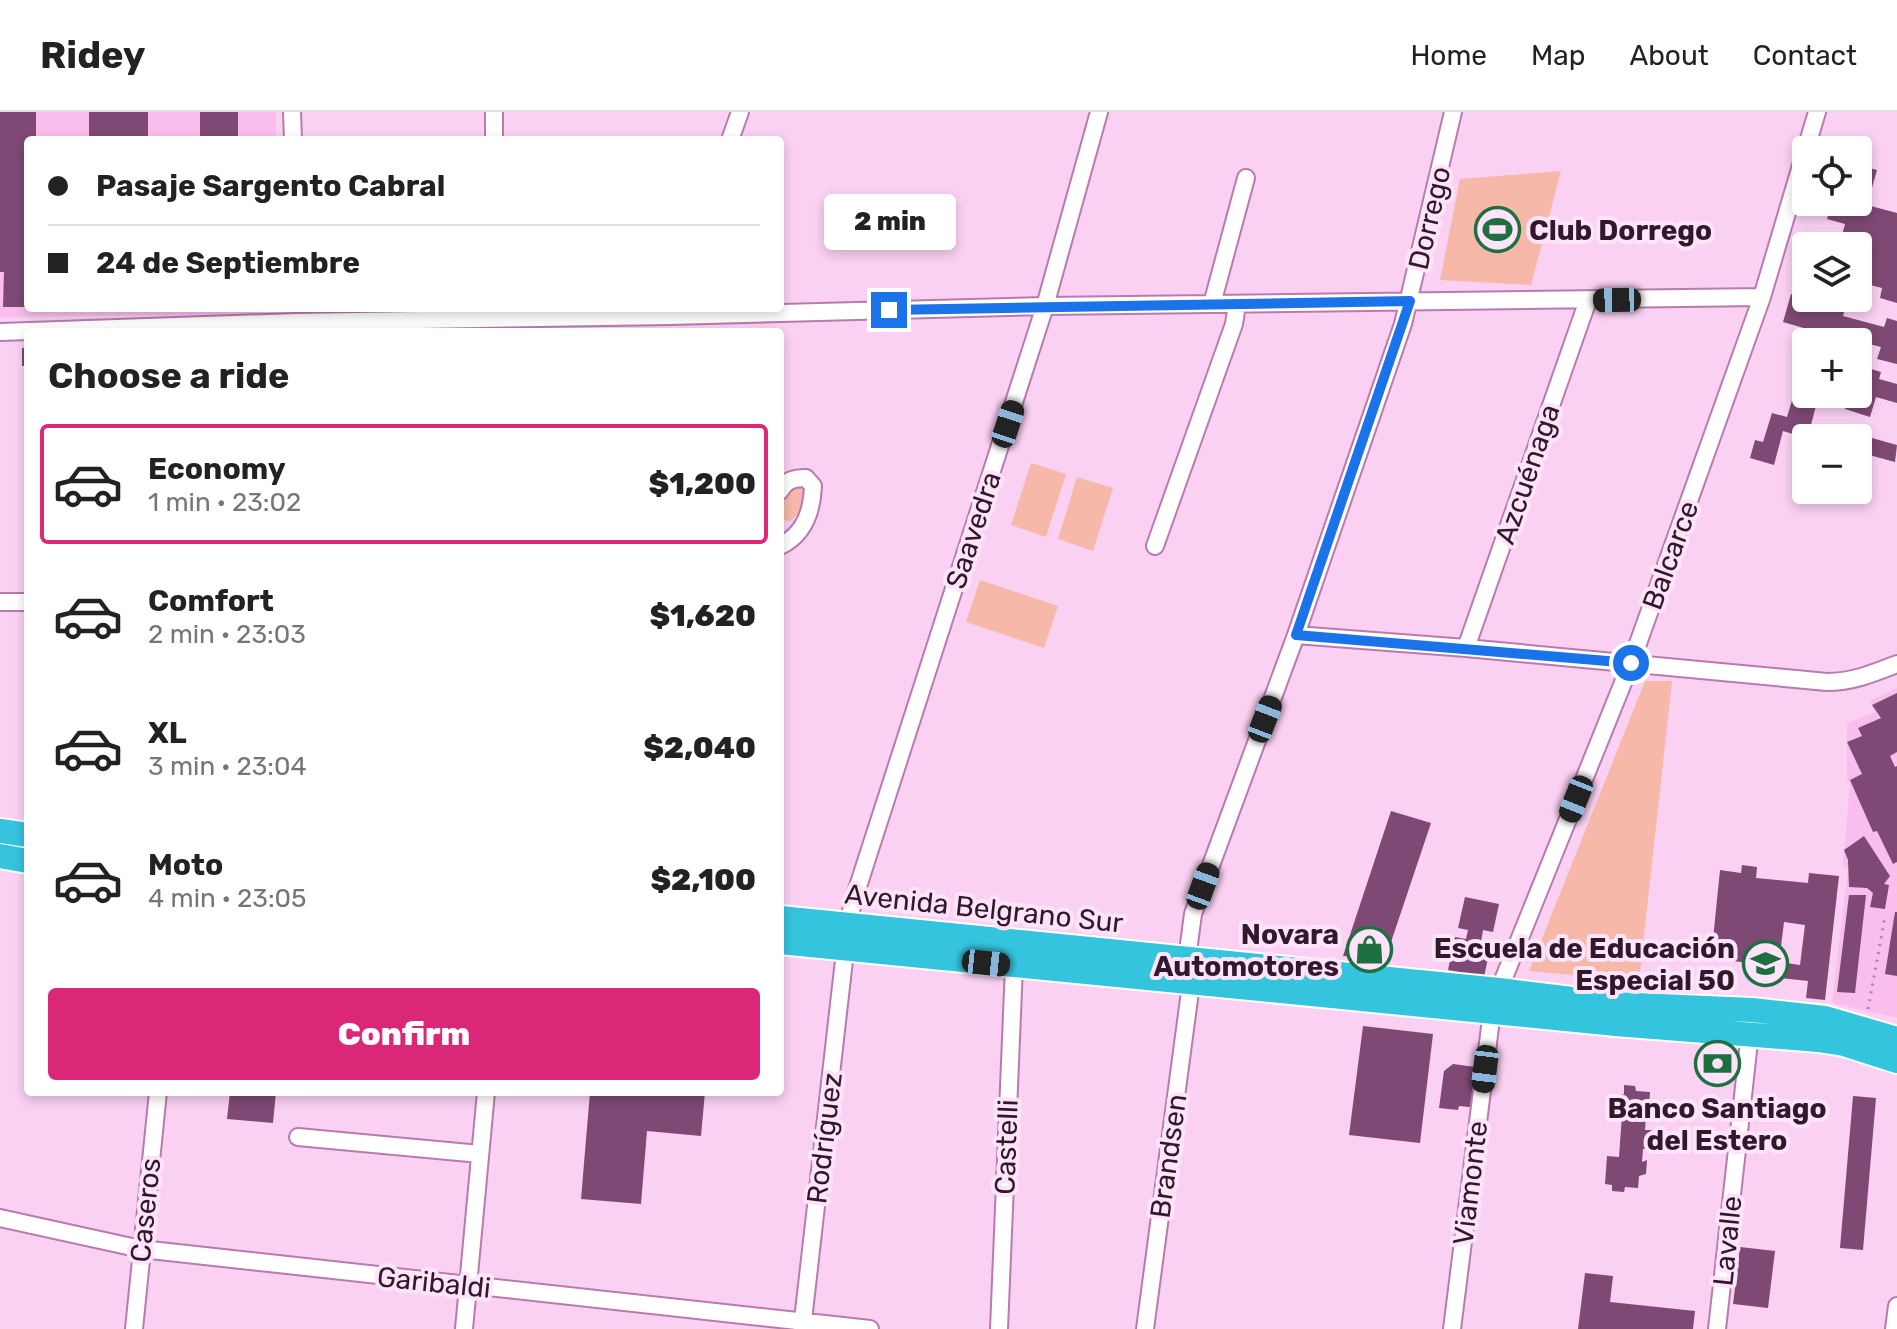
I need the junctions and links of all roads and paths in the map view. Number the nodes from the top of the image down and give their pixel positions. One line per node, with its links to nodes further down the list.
1 (292, 112): 7 (street)
2 (494, 112): 8 (street)
3 (740, 112): 9 (street)
4 (1099, 112): 16 (street, Saavedra)
5 (1453, 112): 13 (street, Dorrego)
6 (1817, 112): 11 (street, Balcarce)
7 (293, 136)
8 (494, 136)
9 (731, 136)
10 (1246, 178): 14 (street)
11 (1762, 297): 12 (street); 30 (street, Balcarce)
12 (1588, 300): 13 (street); 29 (street, Azcuénaga)
13 (1410, 301): 15 (street); 28 (street, Dorrego)
14 (1212, 304): 15 (street); 16 (street)
15 (1237, 304): 25 (street)
16 (1045, 306): 18 (street); 38 (street, Saavedra)
17 (499, 313): 18 (street); 19 (street)
18 (670, 319)
19 (296, 321): 20 (street)
20 (108, 328)
21 (24, 331): 22 (street)
22 (0, 332)
23 (784, 484): 24 (street)
24 (784, 543)
25 (1155, 546)
26 (0, 602): 27 (street)
27 (24, 602)
28 (1296, 635): 29 (street); 40 (street, Dorrego)
29 (1466, 648): 30 (street)
30 (1631, 663): 31 (street); 43 (street, Balcarce)
31 (1897, 664)
32 (0, 831): 33 (highway)
33 (24, 834)
34 (0, 856): 35 (highway)
35 (24, 860)
36 (1885, 917): 45 (path)
37 (784, 919): 38 (highway, Avenida Belgrano Sur)
38 (847, 936): 39 (highway, Avenida Belgrano Sur); 40 (highway, Avenida Belgrano Sur); 41 (highway, Avenida Belgrano Sur); 57 (street, Rodríguez)
39 (784, 942)
40 (1187, 959): 43 (highway, Avenida Belgrano Sur)
41 (1014, 966): 42 (highway, Avenida Belgrano Sur); 61 (street, Castelli)
42 (1191, 984): 43 (highway, Avenida Belgrano Sur); 62 (street, Brandsen)
43 (1496, 1000): 44 (highway, Avenida Belgrano Sur); 46 (highway, Avenida Belgrano Sur); 63 (street, Viamonte)
44 (1752, 1010): 45 (highway, Avenida Belgrano Sur); 46 (street, Lavalle)
45 (1863, 1028): 47 (highway, Avenida Belgrano Sur)
46 (1749, 1037): 48 (highway, Avenida Belgrano Sur); 64 (street, Lavalle)
47 (1897, 1039)
48 (1897, 1061)
49 (158, 1096): 54 (street, Caseros)
50 (486, 1096): 52 (street)
51 (298, 1137): 52 (street)
52 (480, 1154): 55 (street)
53 (0, 1218): 54 (street, Garibaldi)
54 (141, 1249): 55 (street, Garibaldi); 58 (street, Caseros)
55 (467, 1286): 57 (street, Garibaldi); 59 (street)
56 (1897, 1306): 65 (street)
57 (802, 1325): 60 (street, Garibaldi)
58 (134, 1329)
59 (464, 1329)
60 (870, 1329)
61 (999, 1329)
62 (1145, 1329)
63 (1452, 1329)
64 (1717, 1329)
65 (1894, 1329)

